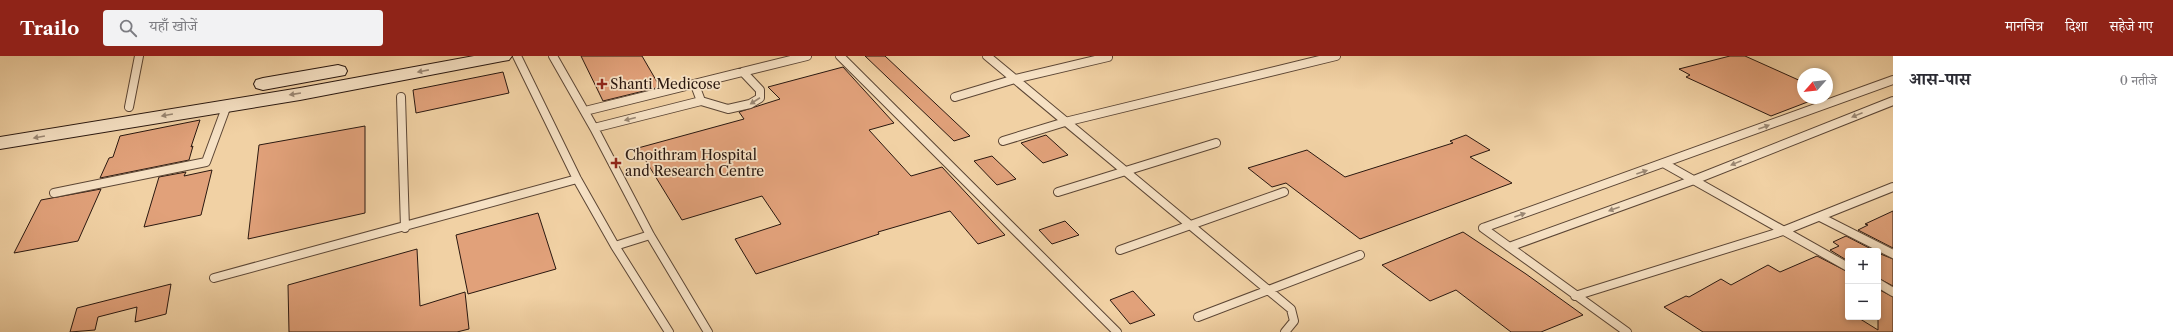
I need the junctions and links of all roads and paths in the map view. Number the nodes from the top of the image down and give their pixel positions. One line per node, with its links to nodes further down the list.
1 (139, 56): 20 (lane)
2 (424, 56): 20 (main road)
3 (503, 56): 19 (main road, one-way to 19)
4 (517, 56): 30 (lane)
5 (553, 56): 21 (lane)
6 (807, 56): 11 (lane)
7 (840, 56): 55 (lane)
8 (987, 56): 12 (lane)
9 (1336, 56): 22 (lane)
10 (1108, 57): 12 (lane)
11 (743, 72): 14 (lane); 17 (lane, one-way to 17)
12 (1015, 80): 16 (lane); 22 (lane)
13 (1893, 80): 28 (lane, one-way to 13)
14 (695, 85): 17 (lane); 21 (lane)
15 (401, 97): 38 (lane)
16 (955, 98)
17 (701, 101): 23 (lane, one-way to 23)
18 (1892, 102): 31 (lane, one-way to 31)
19 (227, 105): 26 (main road, one-way to 26); 35 (lane)
20 (129, 106): 24 (main road)
21 (585, 111): 23 (lane)
22 (1065, 122): 25 (lane); 29 (lane)
23 (594, 128): 40 (lane)
24 (0, 129)
25 (1003, 141)
26 (0, 143)
27 (1216, 143): 29 (lane)
28 (1665, 164): 31 (lane); 42 (lane, one-way to 28)
29 (1124, 171): 33 (lane); 37 (lane)
30 (578, 179): 38 (lane); 41 (lane)
31 (1694, 180): 39 (lane); 42 (lane, one-way to 42)
32 (1893, 187): 36 (lane)
33 (1058, 192)
34 (1284, 192): 37 (lane)
35 (54, 193)
36 (1820, 217): 39 (lane); 44 (lane)
37 (1191, 225): 43 (lane); 49 (lane)
38 (405, 228): 47 (lane)
39 (1783, 231): 46 (lane); 51 (lane)
40 (650, 235): 41 (lane); 54 (lane)
41 (615, 246): 53 (lane)
42 (1509, 247): 51 (lane)
43 (1120, 250)
44 (1893, 254)
45 (1360, 255): 49 (lane)
46 (1845, 265)
47 (214, 278)
48 (1880, 284): 50 (lane)
49 (1270, 289): 52 (lane); 56 (lane)
50 (1893, 292)
51 (1575, 296): 57 (lane)
52 (1198, 317)
53 (669, 332)
54 (708, 332)
55 (1117, 332)
56 (1286, 332)
57 (1627, 332)

